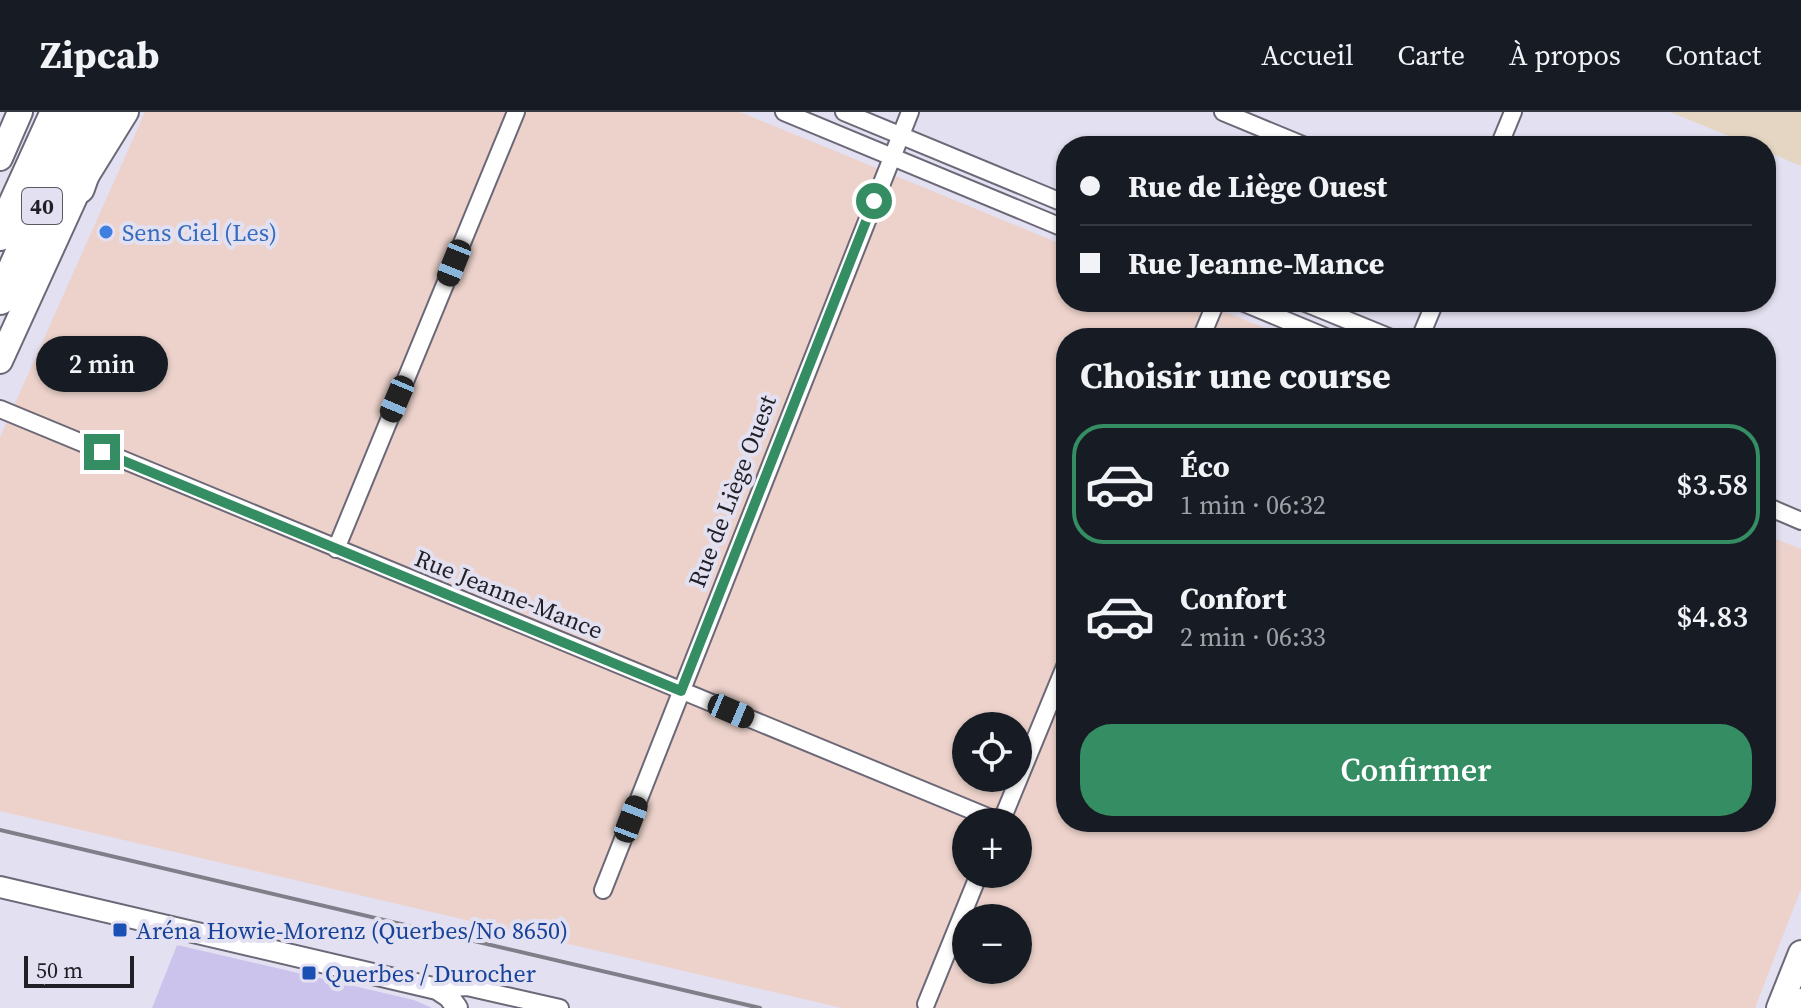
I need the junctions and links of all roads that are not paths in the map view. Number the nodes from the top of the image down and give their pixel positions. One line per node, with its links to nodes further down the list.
1 (20, 112): 16 (main road)
2 (56, 112): 20 (highway, 40)
3 (84, 112): 21 (highway, 40)
4 (106, 112): 17 (highway)
5 (126, 112): 17 (main road)
6 (516, 112): 30 (street)
7 (784, 112): 15 (street)
8 (844, 112): 12 (street)
9 (910, 112): 12 (street, Rue de Liège Ouest)
10 (1223, 112): 13 (street)
11 (1513, 112): 14 (street)
12 (900, 135): 15 (street, Rue de Liège Ouest); 18 (street)
13 (1281, 136)
14 (1503, 136)
15 (891, 157): 19 (street); 32 (street, Rue de Liège Ouest)
16 (0, 158)
17 (79, 188): 26 (main road)
18 (1056, 200)
19 (1056, 225)
20 (0, 235)
21 (0, 299)
22 (1266, 312): 24 (street)
23 (1327, 312): 25 (street)
24 (1304, 328)
25 (1367, 328)
26 (0, 361)
27 (0, 409): 30 (street, Rue Jeanne-Mance)
28 (1776, 510): 29 (street)
29 (1801, 521)
30 (336, 549): 32 (street, Rue Jeanne-Mance)
31 (1056, 688): 34 (street)
32 (681, 691): 33 (street, Rue Jeanne-Mance); 37 (street, Rue de Liège Ouest)
33 (966, 808)
34 (1006, 808)
35 (0, 887): 39 (street)
36 (973, 888): 41 (street)
37 (603, 890)
38 (1801, 953): 44 (main road)
39 (437, 989): 42 (street); 43 (street)
40 (1801, 1001): 45 (main road)
41 (926, 1004)
42 (456, 1006)
43 (555, 1008)
44 (1779, 1008)
45 (1798, 1008)

